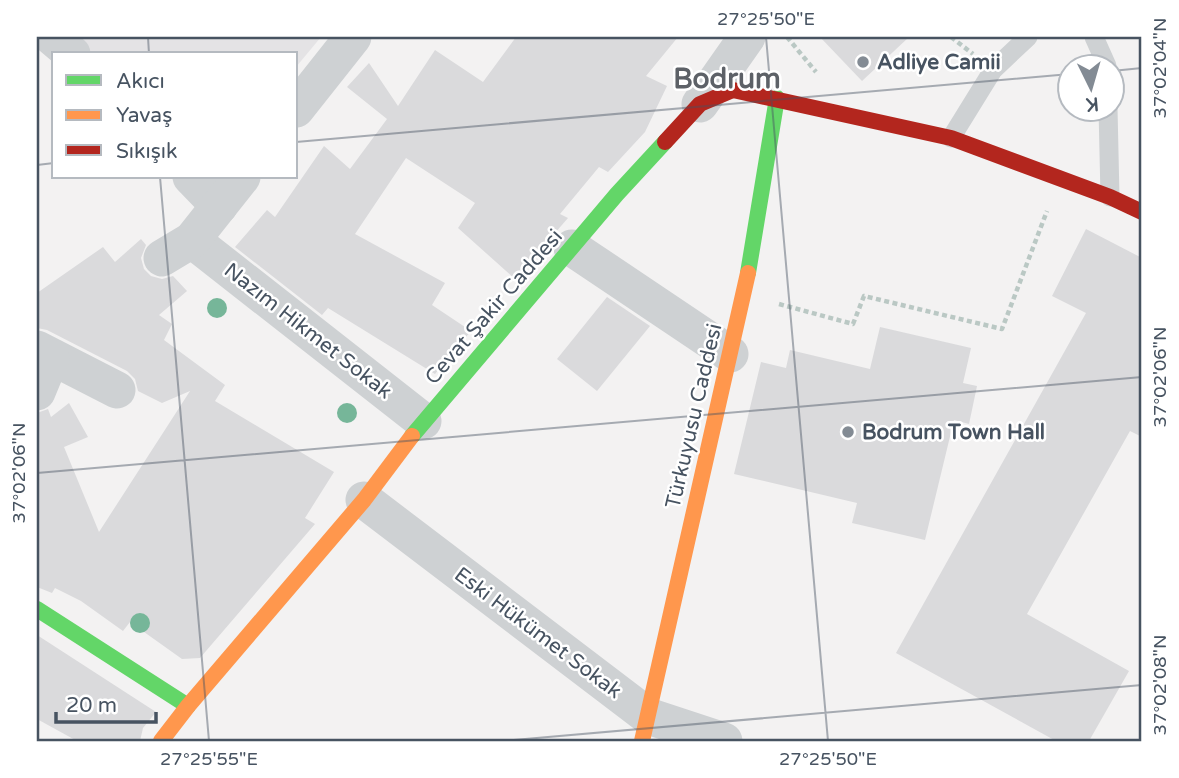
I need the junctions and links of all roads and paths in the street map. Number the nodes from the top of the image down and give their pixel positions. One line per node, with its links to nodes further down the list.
1 (52, 37): 5 (street)
2 (353, 37): 8 (street)
3 (747, 37): 7 (street)
4 (1028, 37): 10 (lane)
5 (70, 52)
6 (777, 98): 7 (main road, Cevat Şakir Caddesi); 10 (main road, Cevat Şakir Caddesi); 18 (main road, Türkuyusu Caddesi)
7 (700, 104): 17 (main road, Cevat Şakir Caddesi)
8 (298, 106)
9 (1108, 122): 14 (lane)
10 (951, 138): 13 (main road, Cevat Şakir Caddesi)
11 (192, 178): 15 (street)
12 (241, 178): 15 (street)
13 (1060, 178): 14 (main road, Cevat Şakir Caddesi); 18 (path)
14 (1110, 197): 16 (main road, Cevat Şakir Caddesi)
15 (219, 206): 23 (street, Nazım Hikmet Sokak)
16 (1142, 212)
17 (572, 248): 20 (street); 23 (main road, Cevat Şakir Caddesi)
18 (744, 294): 20 (main road, Türkuyusu Caddesi)
19 (44, 354): 21 (street); 22 (street)
20 (730, 354): 27 (main road, Türkuyusu Caddesi)
21 (117, 390)
22 (37, 392)
23 (423, 421): 24 (main road, Cevat Şakir Caddesi)
24 (364, 500): 26 (main road, Cevat Şakir Caddesi); 27 (street, Eski Hükümet Sokak)
25 (37, 609): 26 (main road)
26 (188, 706): 28 (main road, Cevat Şakir Caddesi)
27 (645, 729): 29 (street, Eski Hükümet Sokak)
28 (161, 741)
29 (724, 741)

